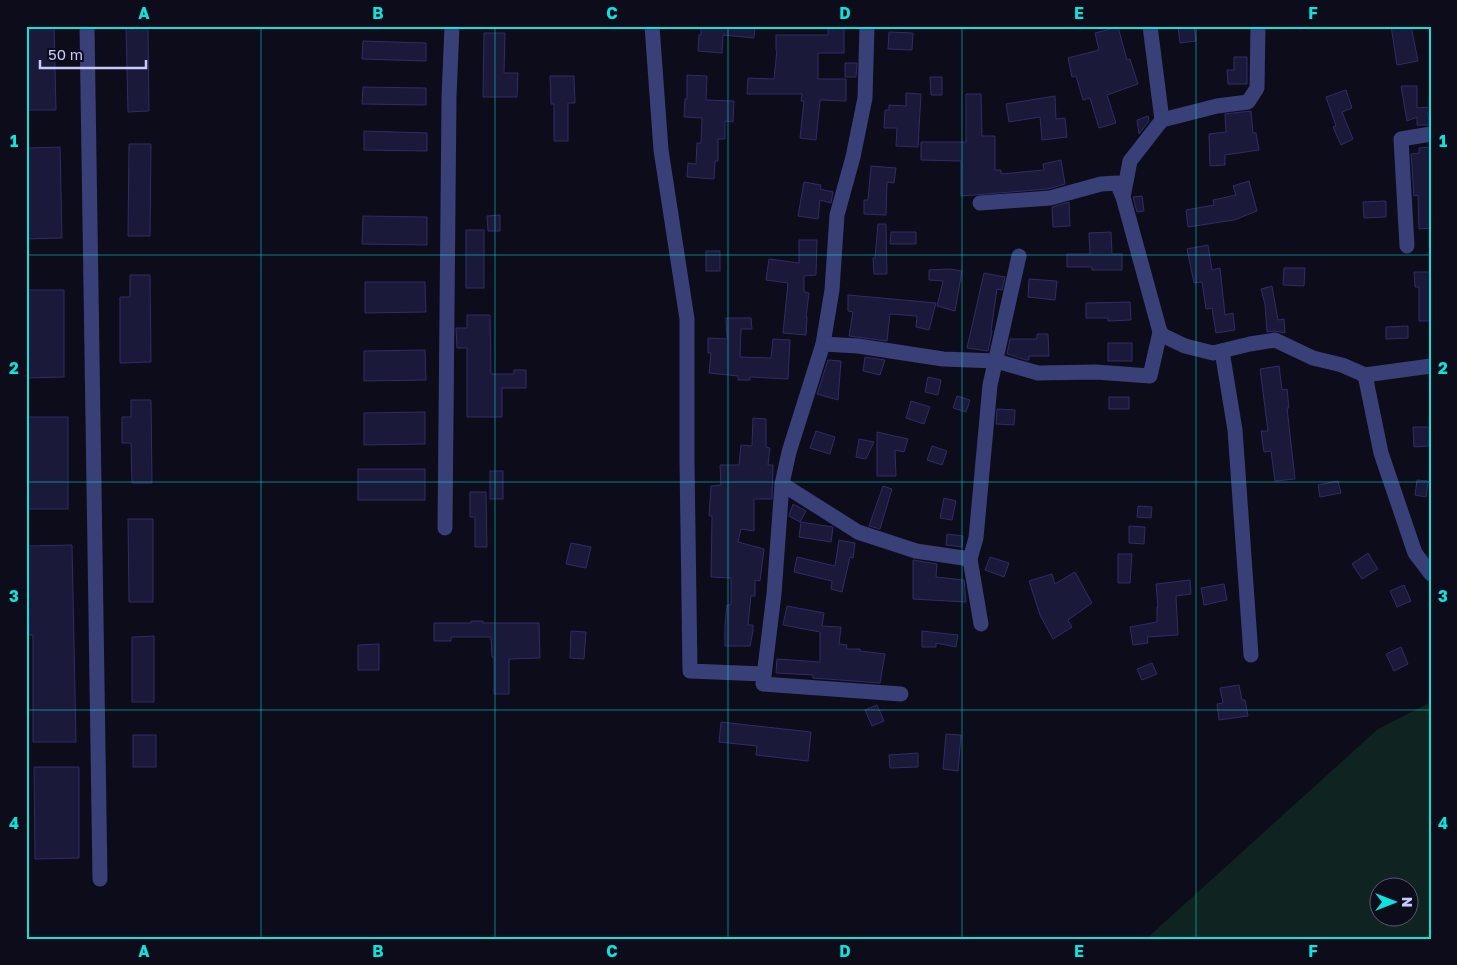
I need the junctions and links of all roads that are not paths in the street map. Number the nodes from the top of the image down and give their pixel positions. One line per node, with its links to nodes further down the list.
1 (87, 26): 27 (street)
2 (452, 26): 20 (street)
3 (652, 26): 25 (street)
4 (867, 26): 14 (street)
5 (1150, 26): 7 (street)
6 (1258, 26): 7 (street)
7 (1162, 120): 9 (street)
8 (1431, 134): 11 (street)
9 (1124, 197): 10 (street); 13 (street)
10 (980, 203)
11 (1407, 246)
12 (1019, 256): 16 (street)
13 (1160, 332): 15 (street); 16 (street)
14 (823, 344): 16 (street); 19 (street)
15 (1222, 351): 18 (street); 24 (street)
16 (996, 361): 21 (street)
17 (1431, 366): 18 (street)
18 (1365, 375): 22 (street)
19 (782, 484): 21 (street); 25 (street)
20 (445, 528)
21 (970, 559): 23 (street)
22 (1431, 574)
23 (981, 624)
24 (1251, 655)
25 (764, 674): 26 (street)
26 (901, 694)
27 (100, 879)

